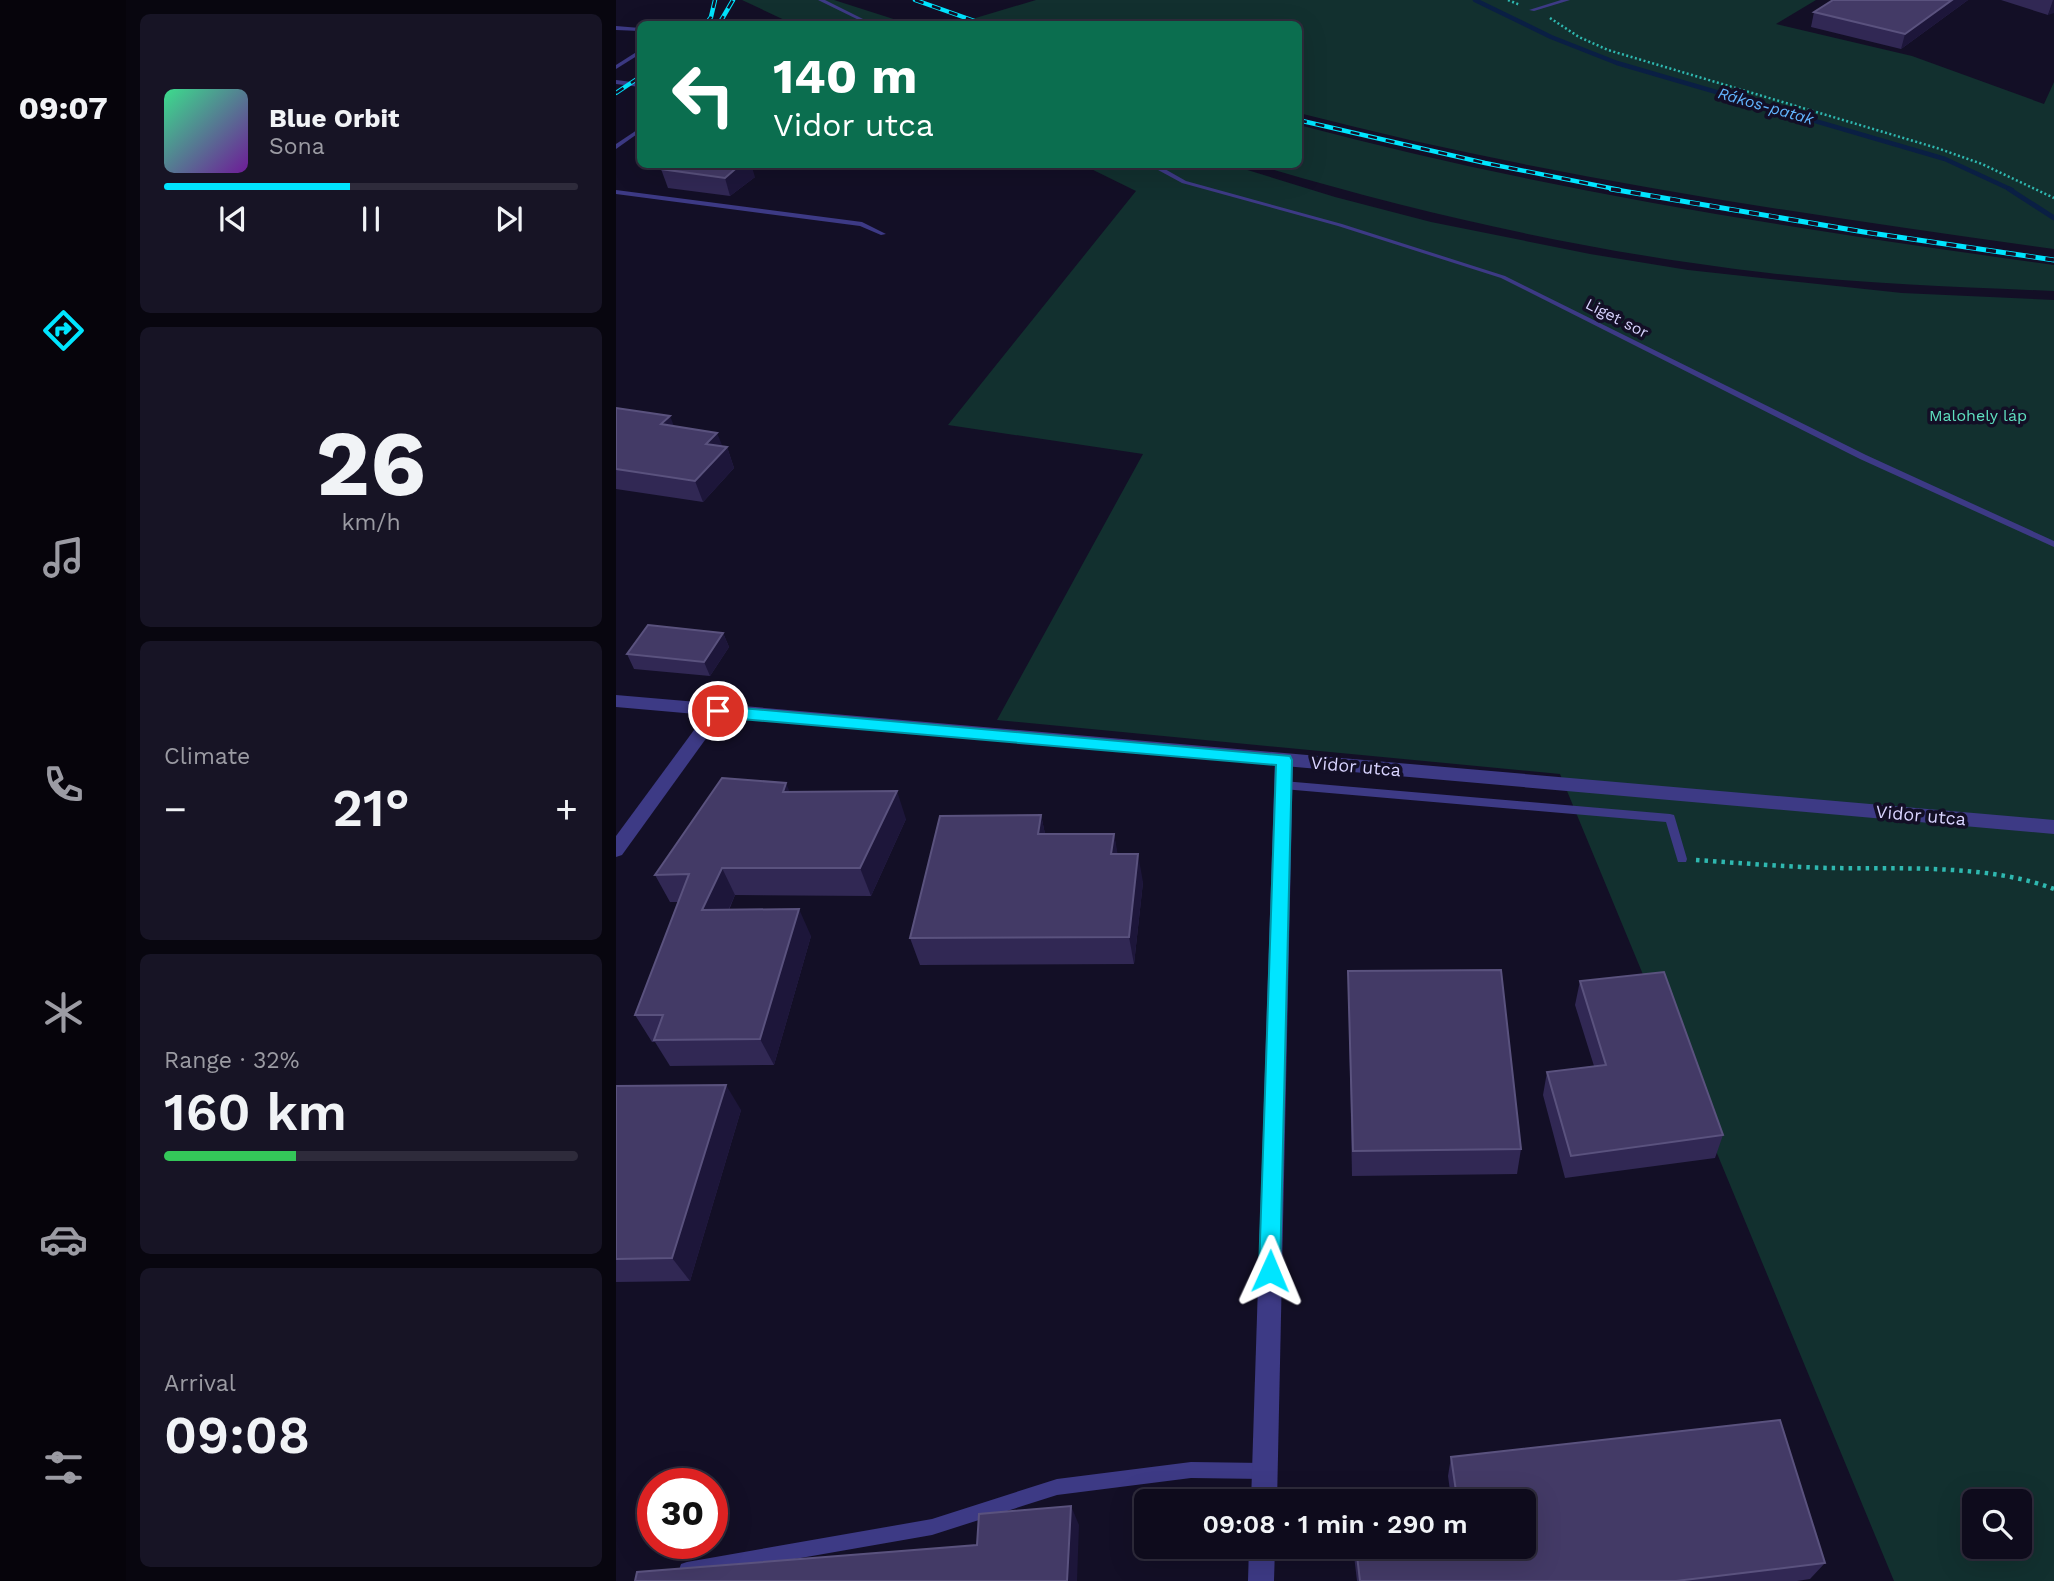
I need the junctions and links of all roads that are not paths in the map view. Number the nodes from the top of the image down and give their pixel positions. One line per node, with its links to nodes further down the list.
1 (821, 0): 4 (lane)
2 (1567, 0): 3 (lane)
3 (1532, 10)
4 (864, 21)
5 (616, 28): 6 (lane)
6 (637, 30)
7 (637, 54): 8 (lane)
8 (616, 67)
9 (616, 82): 10 (lane)
10 (637, 85)
11 (637, 132): 12 (lane)
12 (616, 147)
13 (1158, 168): 16 (lane, Liget sor)
14 (616, 192): 15 (lane)
15 (883, 234)
16 (2054, 544)
17 (616, 701): 18 (street, Vidor utca)
18 (718, 711): 19 (street, Vidor utca); 22 (street)
19 (1284, 760): 20 (street); 21 (street, Vidor utca)
20 (1283, 785): 23 (lane); 24 (street)
21 (2054, 827)
22 (616, 850)
23 (1682, 859)
24 (1265, 1471): 25 (street); 27 (lane)
25 (1264, 1489)
26 (1262, 1559): 28 (street)
27 (677, 1571)
28 (1261, 1581)

